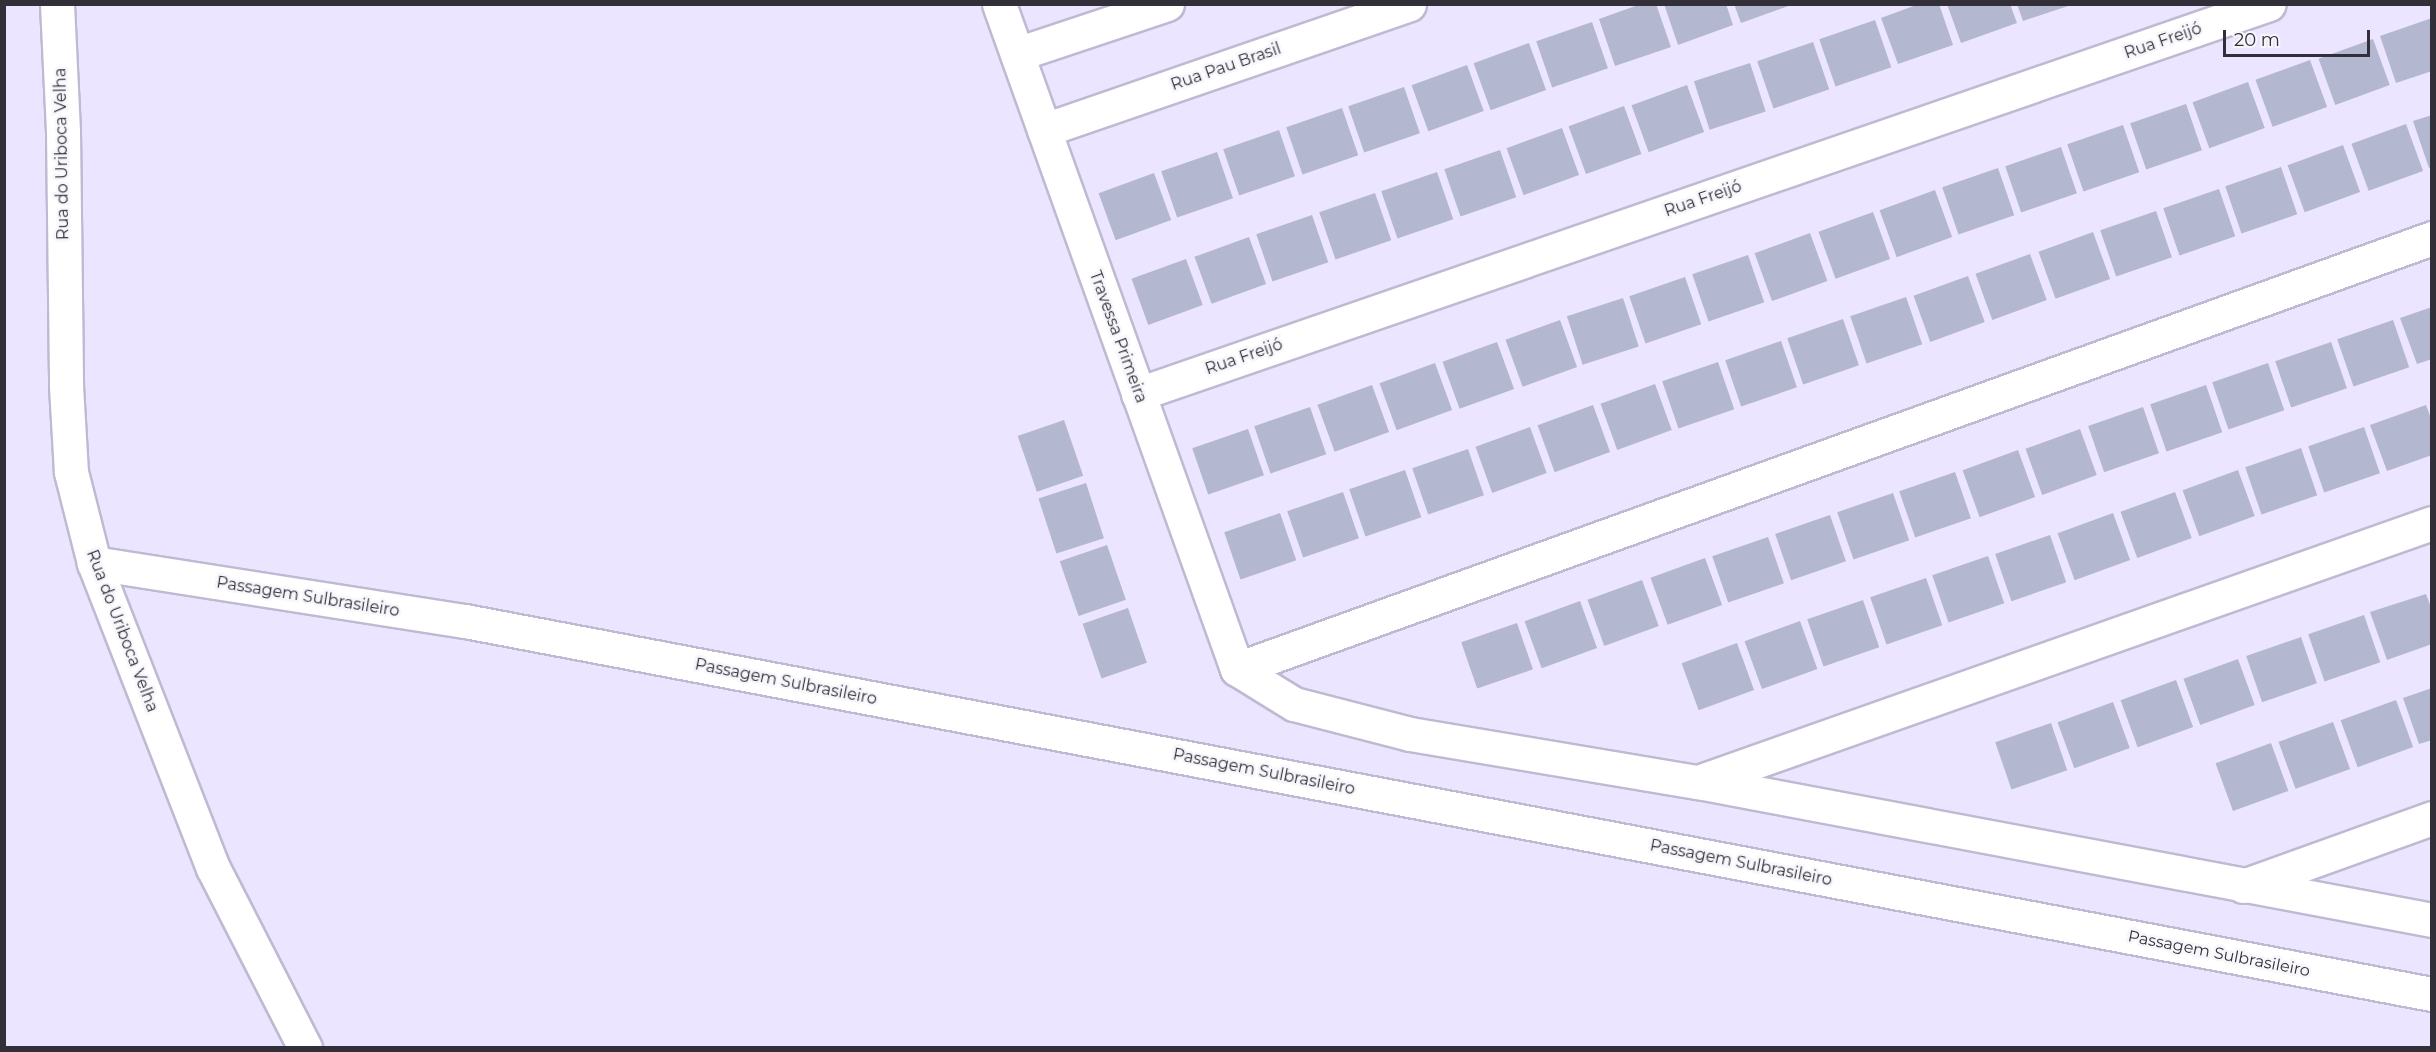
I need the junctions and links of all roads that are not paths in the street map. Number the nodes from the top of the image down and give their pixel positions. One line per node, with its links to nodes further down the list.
1 (57, 4): 11 (street, Rua do Uriboca Velha)
2 (999, 4): 6 (street, Travessa Primeira)
3 (1167, 4): 6 (street)
4 (1408, 4): 7 (street, Rua Pau Brasil)
5 (2269, 4): 9 (street, Rua Freijó)
6 (1017, 54): 7 (street, Travessa Primeira)
7 (1044, 130): 9 (street, Travessa Primeira)
8 (2432, 238): 12 (street)
9 (1138, 394): 12 (street, Travessa Primeira)
10 (2432, 523): 13 (street)
11 (94, 563): 17 (street, Passagem Sulbrasileiro); 18 (street, Rua do Uriboca Velha)
12 (1237, 669): 13 (street)
13 (1698, 782): 15 (street)
14 (2432, 818): 15 (street)
15 (2241, 886): 16 (street)
16 (2432, 920)
17 (2432, 994)
18 (305, 1047)

